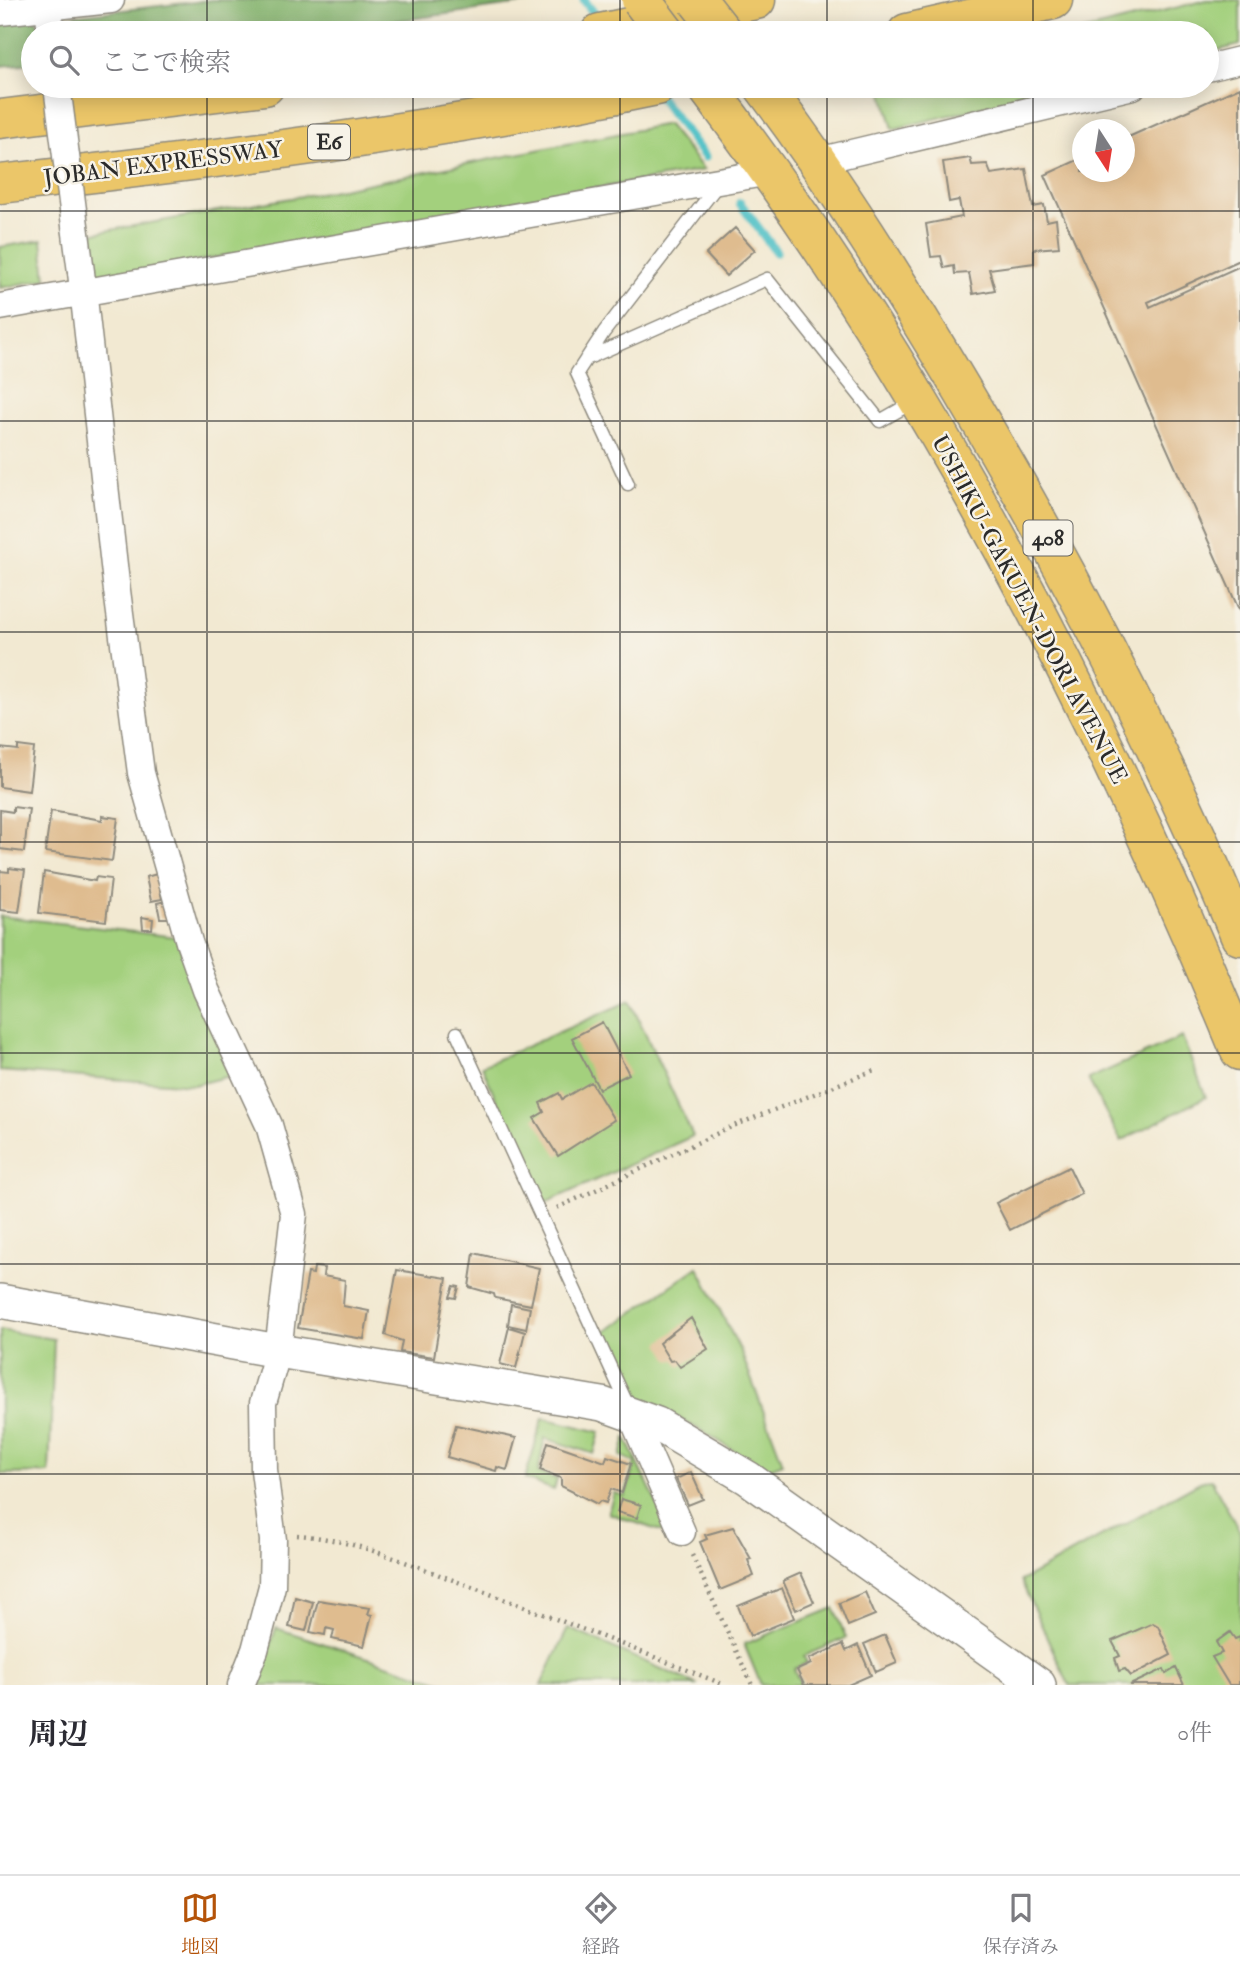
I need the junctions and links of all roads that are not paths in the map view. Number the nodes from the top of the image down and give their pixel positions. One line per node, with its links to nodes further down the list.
1 (111, 0): 7 (street)
2 (641, 0): 9 (highway, bridge)
3 (697, 0): 10 (highway, bridge)
4 (755, 0): 8 (highway)
5 (1053, 0): 11 (highway)
6 (0, 12): 7 (street)
7 (49, 21)
8 (656, 21)
9 (657, 21)
10 (714, 21)
11 (960, 21)
12 (1240, 60): 13 (street)
13 (1219, 65)
14 (59, 98): 25 (street, bridge)
15 (169, 98): 20 (highway)
16 (590, 98): 24 (highway, JOBAN EXPRESSWAY / E6)
17 (715, 98): 22 (highway, USHIKU-GAKUEN-DORI AVENUE / 408)
18 (772, 98): 21 (highway, USHIKU-GAKUEN-DORI AVENUE / 408)
19 (1083, 98): 21 (street)
20 (0, 119)
21 (818, 161): 22 (street); 30 (highway, USHIKU-GAKUEN-DORI AVENUE / 408)
22 (770, 172): 23 (street); 28 (highway, USHIKU-GAKUEN-DORI AVENUE / 408)
23 (720, 183): 25 (street); 27 (lane)
24 (0, 184)
25 (82, 283): 26 (street); 34 (street)
26 (0, 307)
27 (586, 359): 28 (lane); 29 (lane)
28 (918, 399): 32 (highway, USHIKU-GAKUEN-DORI AVENUE / 408)
29 (628, 484)
30 (1240, 936)
31 (457, 1033): 35 (lane)
32 (1240, 1051)
33 (0, 1301): 34 (street)
34 (278, 1351): 35 (street); 37 (street)
35 (631, 1414): 36 (street); 38 (street)
36 (682, 1532)
37 (241, 1685)
38 (1040, 1685)

